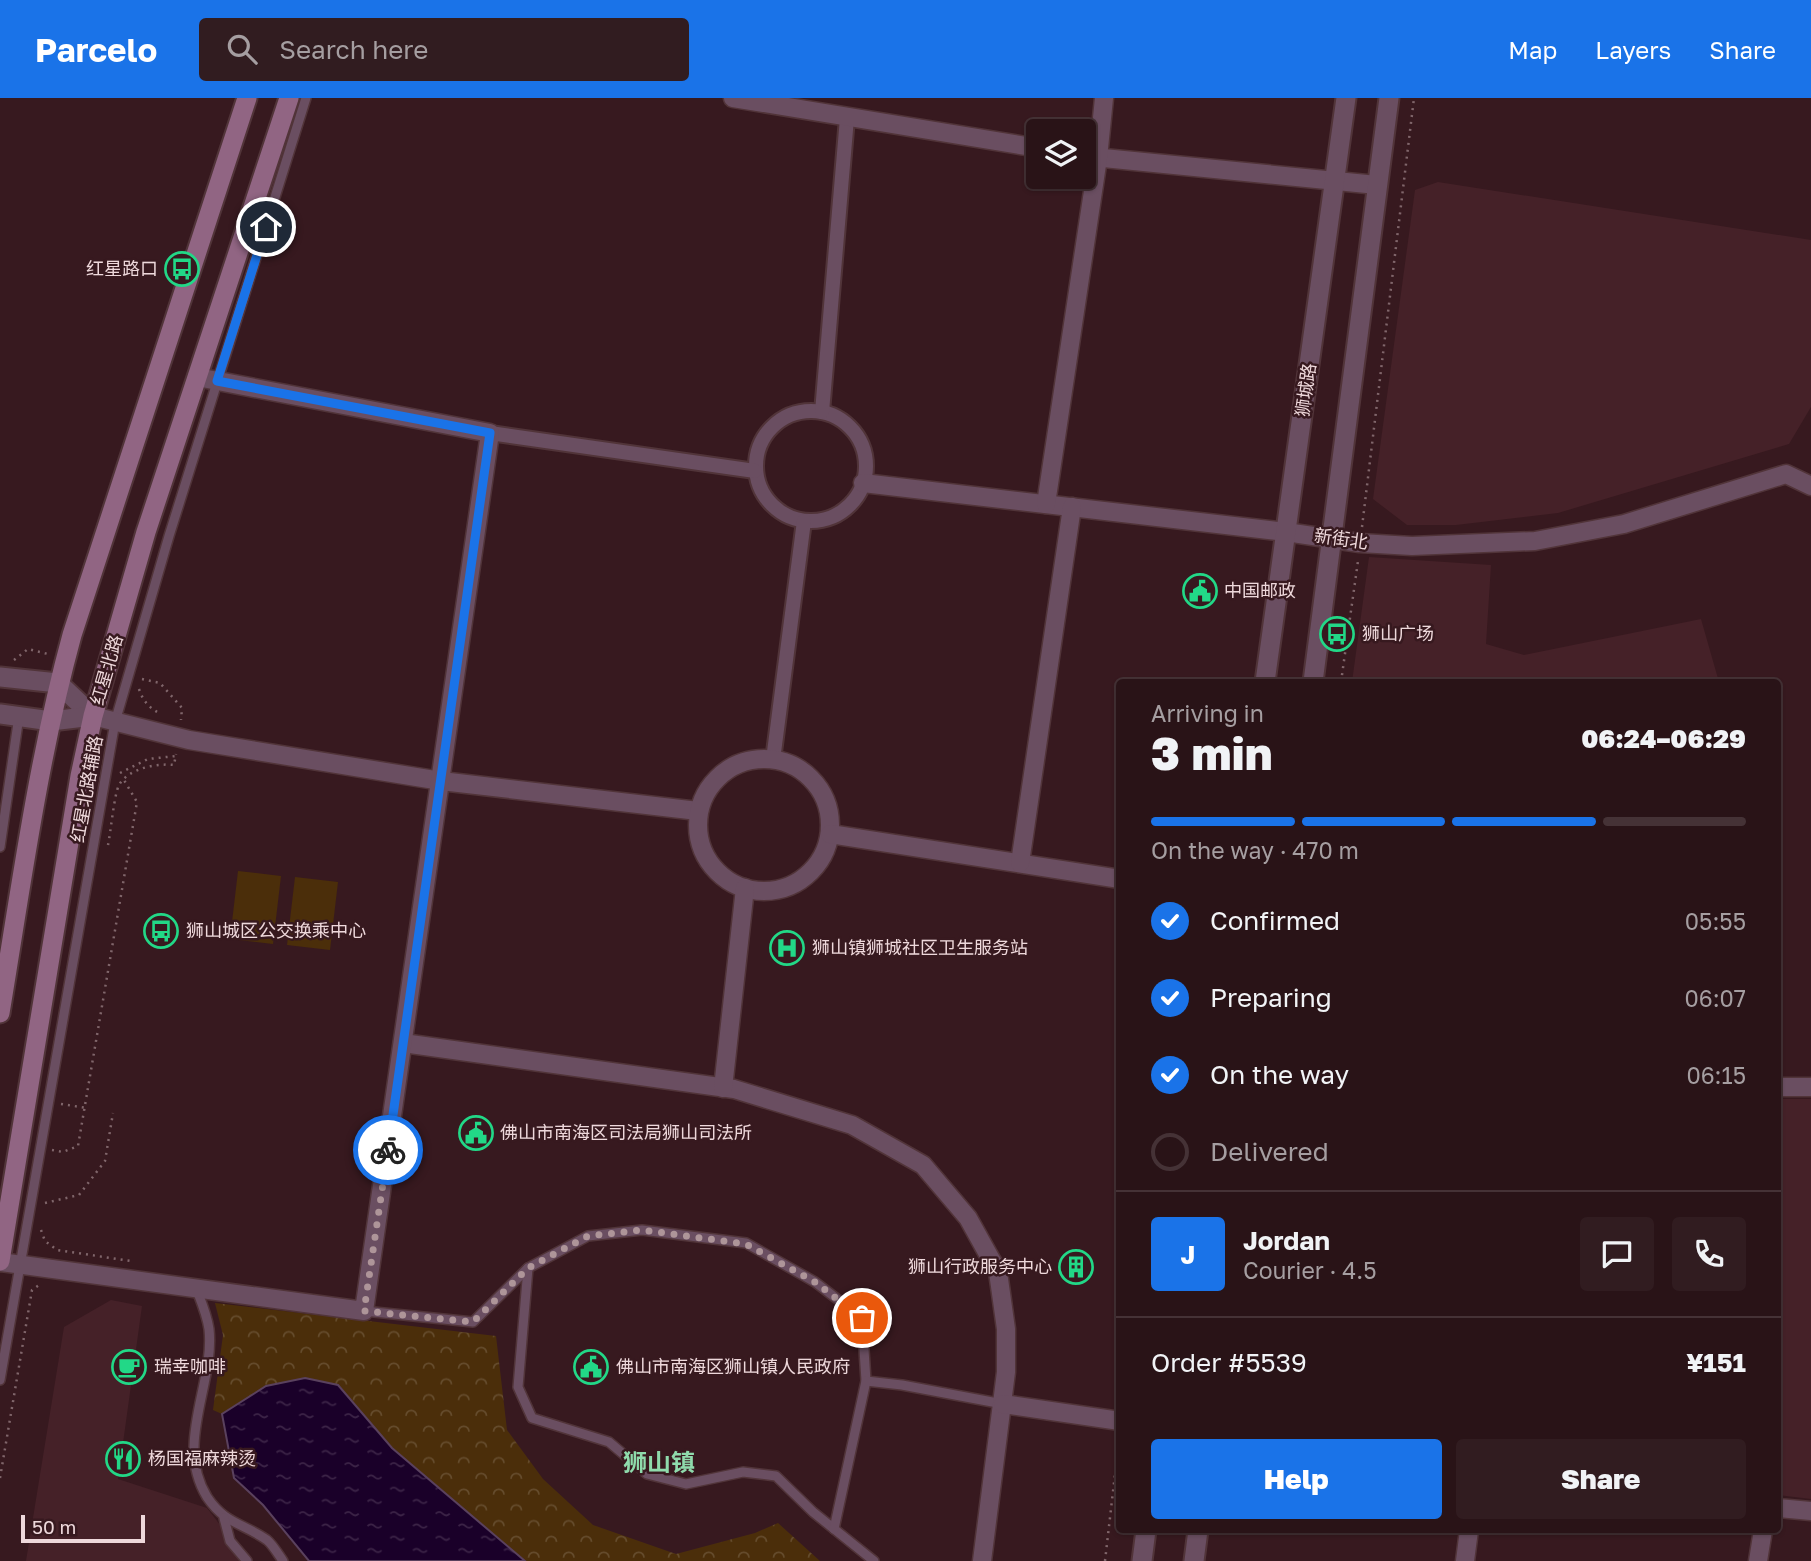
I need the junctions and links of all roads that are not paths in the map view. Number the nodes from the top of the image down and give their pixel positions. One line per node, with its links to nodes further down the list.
1 (247, 98): 30 (main road)
2 (289, 98): 15 (main road, 红星北路)
3 (306, 98): 16 (lane, 红星北路辅路)
4 (733, 98): 8 (street)
5 (1104, 98): 9 (street)
6 (1346, 98): 12 (street, 狮城路)
7 (1389, 98): 13 (street)
8 (848, 118): 10 (street); 17 (street)
9 (1096, 134)
10 (1026, 146)
11 (1096, 157): 12 (street)
12 (1335, 180): 13 (street); 25 (street, 狮城路)
13 (1377, 185): 26 (street)
14 (1087, 189): 22 (street)
15 (197, 377): 16 (street); 32 (main road, 红星北路)
16 (217, 381): 18 (street); 34 (lane, 红星北路辅路)
17 (822, 412): 19 (street); 20 (street)
18 (490, 433): 19 (street); 36 (street)
19 (755, 471): 24 (street)
20 (863, 484): 22 (street, 新街北); 24 (street)
21 (1811, 485): 26 (street, 新街北)
22 (1046, 504): 23 (street, 新街北)
23 (1072, 507): 25 (street, 新街北); 40 (street)
24 (804, 521): 35 (street)
25 (1286, 532): 26 (street, 新街北); 28 (street, 狮城路)
26 (1332, 538): 29 (street)
27 (5, 669): 30 (street)
28 (1265, 679)
29 (1312, 679)
30 (58, 683): 32 (street); 33 (main road)
31 (10, 715): 33 (street); 39 (lane)
32 (93, 716): 33 (street); 34 (street); 48 (main road, 红星北路)
33 (51, 721): 43 (main road)
34 (115, 722): 36 (street); 49 (lane, 红星北路辅路)
35 (774, 760): 37 (street); 38 (street)
36 (441, 781): 37 (street); 44 (street)
37 (698, 811): 42 (street)
38 (830, 834): 40 (street); 42 (street)
39 (0, 847)
40 (1020, 863): 41 (street)
41 (1116, 878)
42 (745, 888): 45 (street)
43 (0, 1013)
44 (403, 1043): 45 (street); 52 (street)
45 (723, 1087): 55 (street)
46 (1781, 1087): 47 (street)
47 (1811, 1087)
48 (0, 1262): 49 (street)
49 (20, 1265): 51 (street); 53 (lane, 红星北路辅路)
50 (528, 1268): 52 (lane); 54 (lane); 60 (lane)
51 (196, 1288): 52 (street); 59 (lane)
52 (364, 1311)
53 (0, 1380)
54 (866, 1381): 55 (lane); 60 (lane)
55 (1003, 1404): 56 (street); 68 (street)
56 (1116, 1420)
57 (1781, 1508): 58 (street)
58 (1811, 1511)
59 (224, 1518): 65 (lane); 66 (lane)
60 (834, 1529): 67 (lane)
61 (1146, 1533): 69 (street)
62 (1198, 1533): 70 (street)
63 (1469, 1533): 71 (street)
64 (1763, 1533): 72 (street)
65 (247, 1561)
66 (283, 1561)
67 (874, 1561)
68 (982, 1561)
69 (1142, 1561)
70 (1194, 1561)
71 (1465, 1561)
72 (1758, 1561)

